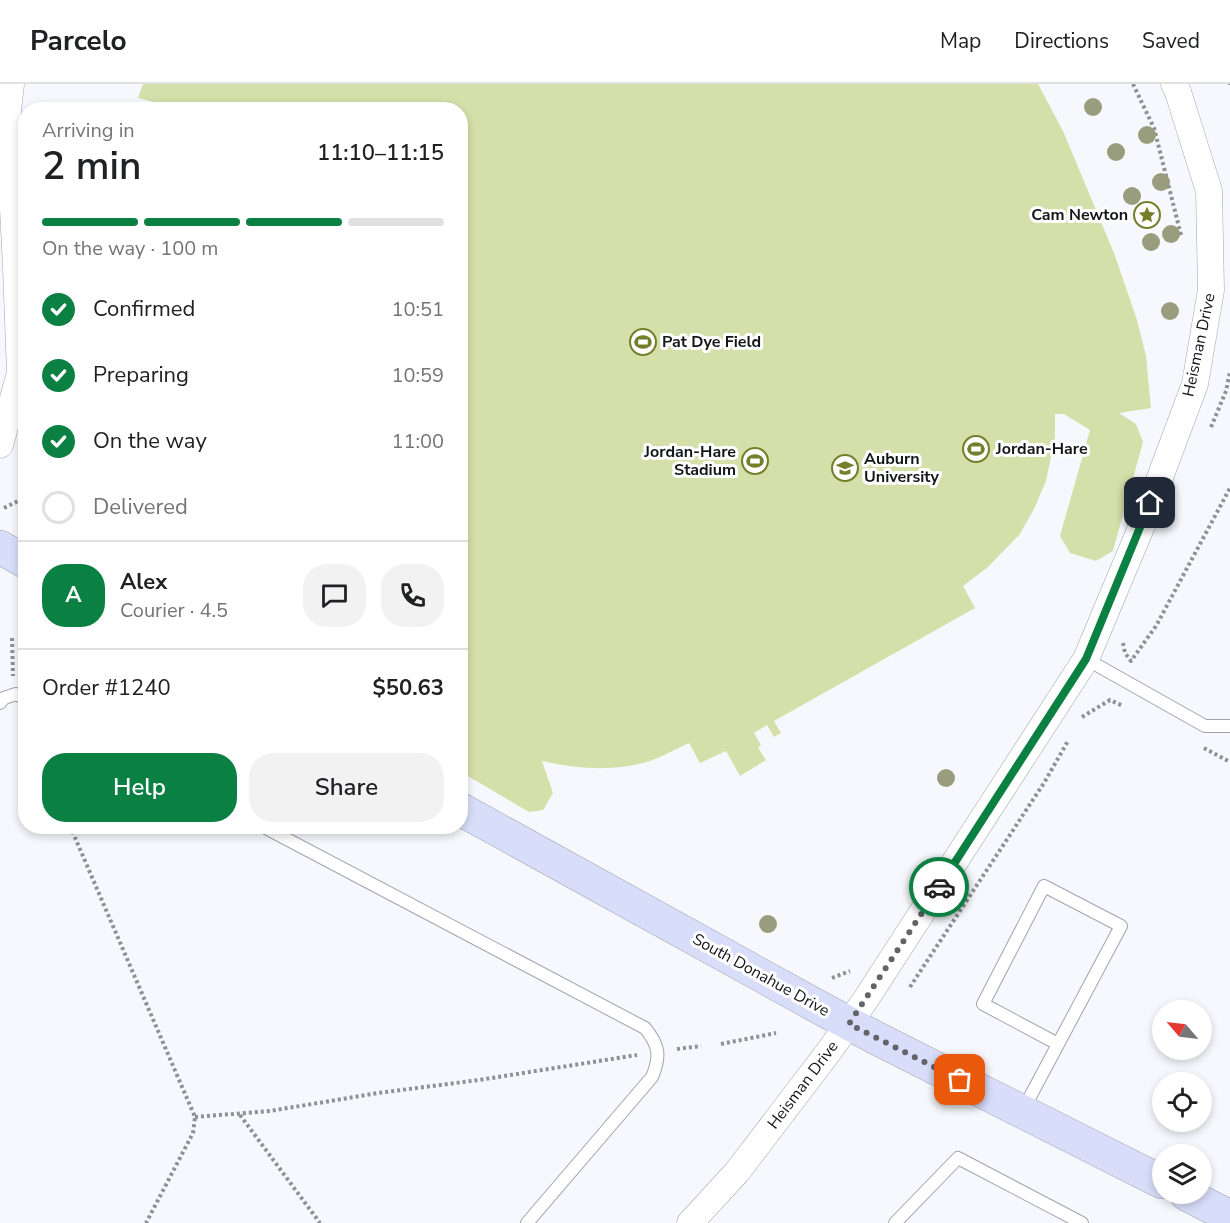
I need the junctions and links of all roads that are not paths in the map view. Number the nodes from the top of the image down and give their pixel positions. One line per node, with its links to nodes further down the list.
1 (11, 84): 3 (street)
2 (1174, 84): 9 (street, Heisman Drive)
3 (8, 268): 4 (street)
4 (18, 356)
5 (18, 380): 6 (street)
6 (0, 445)
7 (0, 547): 8 (street)
8 (18, 557)
9 (1086, 659): 12 (lane); 15 (street, Heisman Drive)
10 (18, 695): 11 (lane)
11 (0, 703)
12 (1230, 726)
13 (468, 813): 15 (street, South Donahue Drive)
14 (277, 834): 21 (lane)
15 (849, 1024): 17 (street, South Donahue Drive); 22 (street, Heisman Drive)
16 (1058, 1044): 16 (lane); 17 (lane)
17 (1022, 1111): 18 (street, South Donahue Drive)
18 (1152, 1177)
19 (1205, 1204): 20 (street)
20 (1230, 1217)
21 (527, 1223)
22 (690, 1223)
23 (895, 1223): 24 (lane)
24 (1082, 1223)

